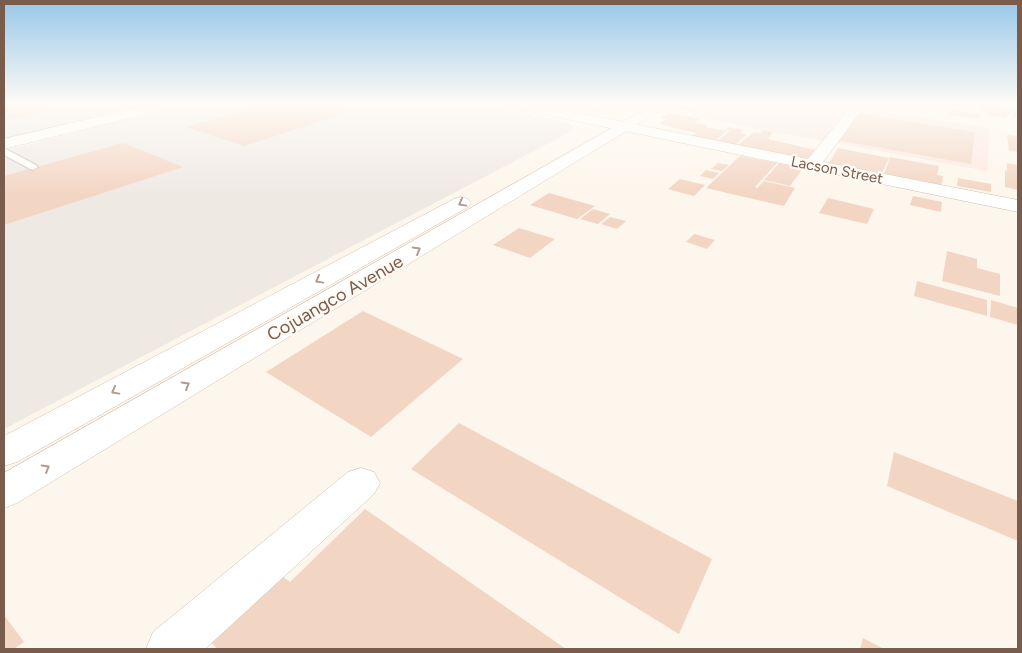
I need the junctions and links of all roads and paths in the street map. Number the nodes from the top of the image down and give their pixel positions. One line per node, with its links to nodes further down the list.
1 (47, 133): 6 (main road)
2 (600, 133): 11 (main road, Cojuangco Avenue, one-way to 11)
3 (602, 133): 13 (main road, Cojuangco Avenue, one-way to 3)
4 (658, 133): 8 (main road, Lacson Street)
5 (837, 133): 8 (main road)
6 (4, 144)
7 (4, 151): 9 (lane)
8 (812, 165): 10 (main road, Lacson Street)
9 (33, 166)
10 (1018, 206)
11 (4, 452)
12 (361, 483): 14 (main road)
13 (4, 492)
14 (170, 649)

